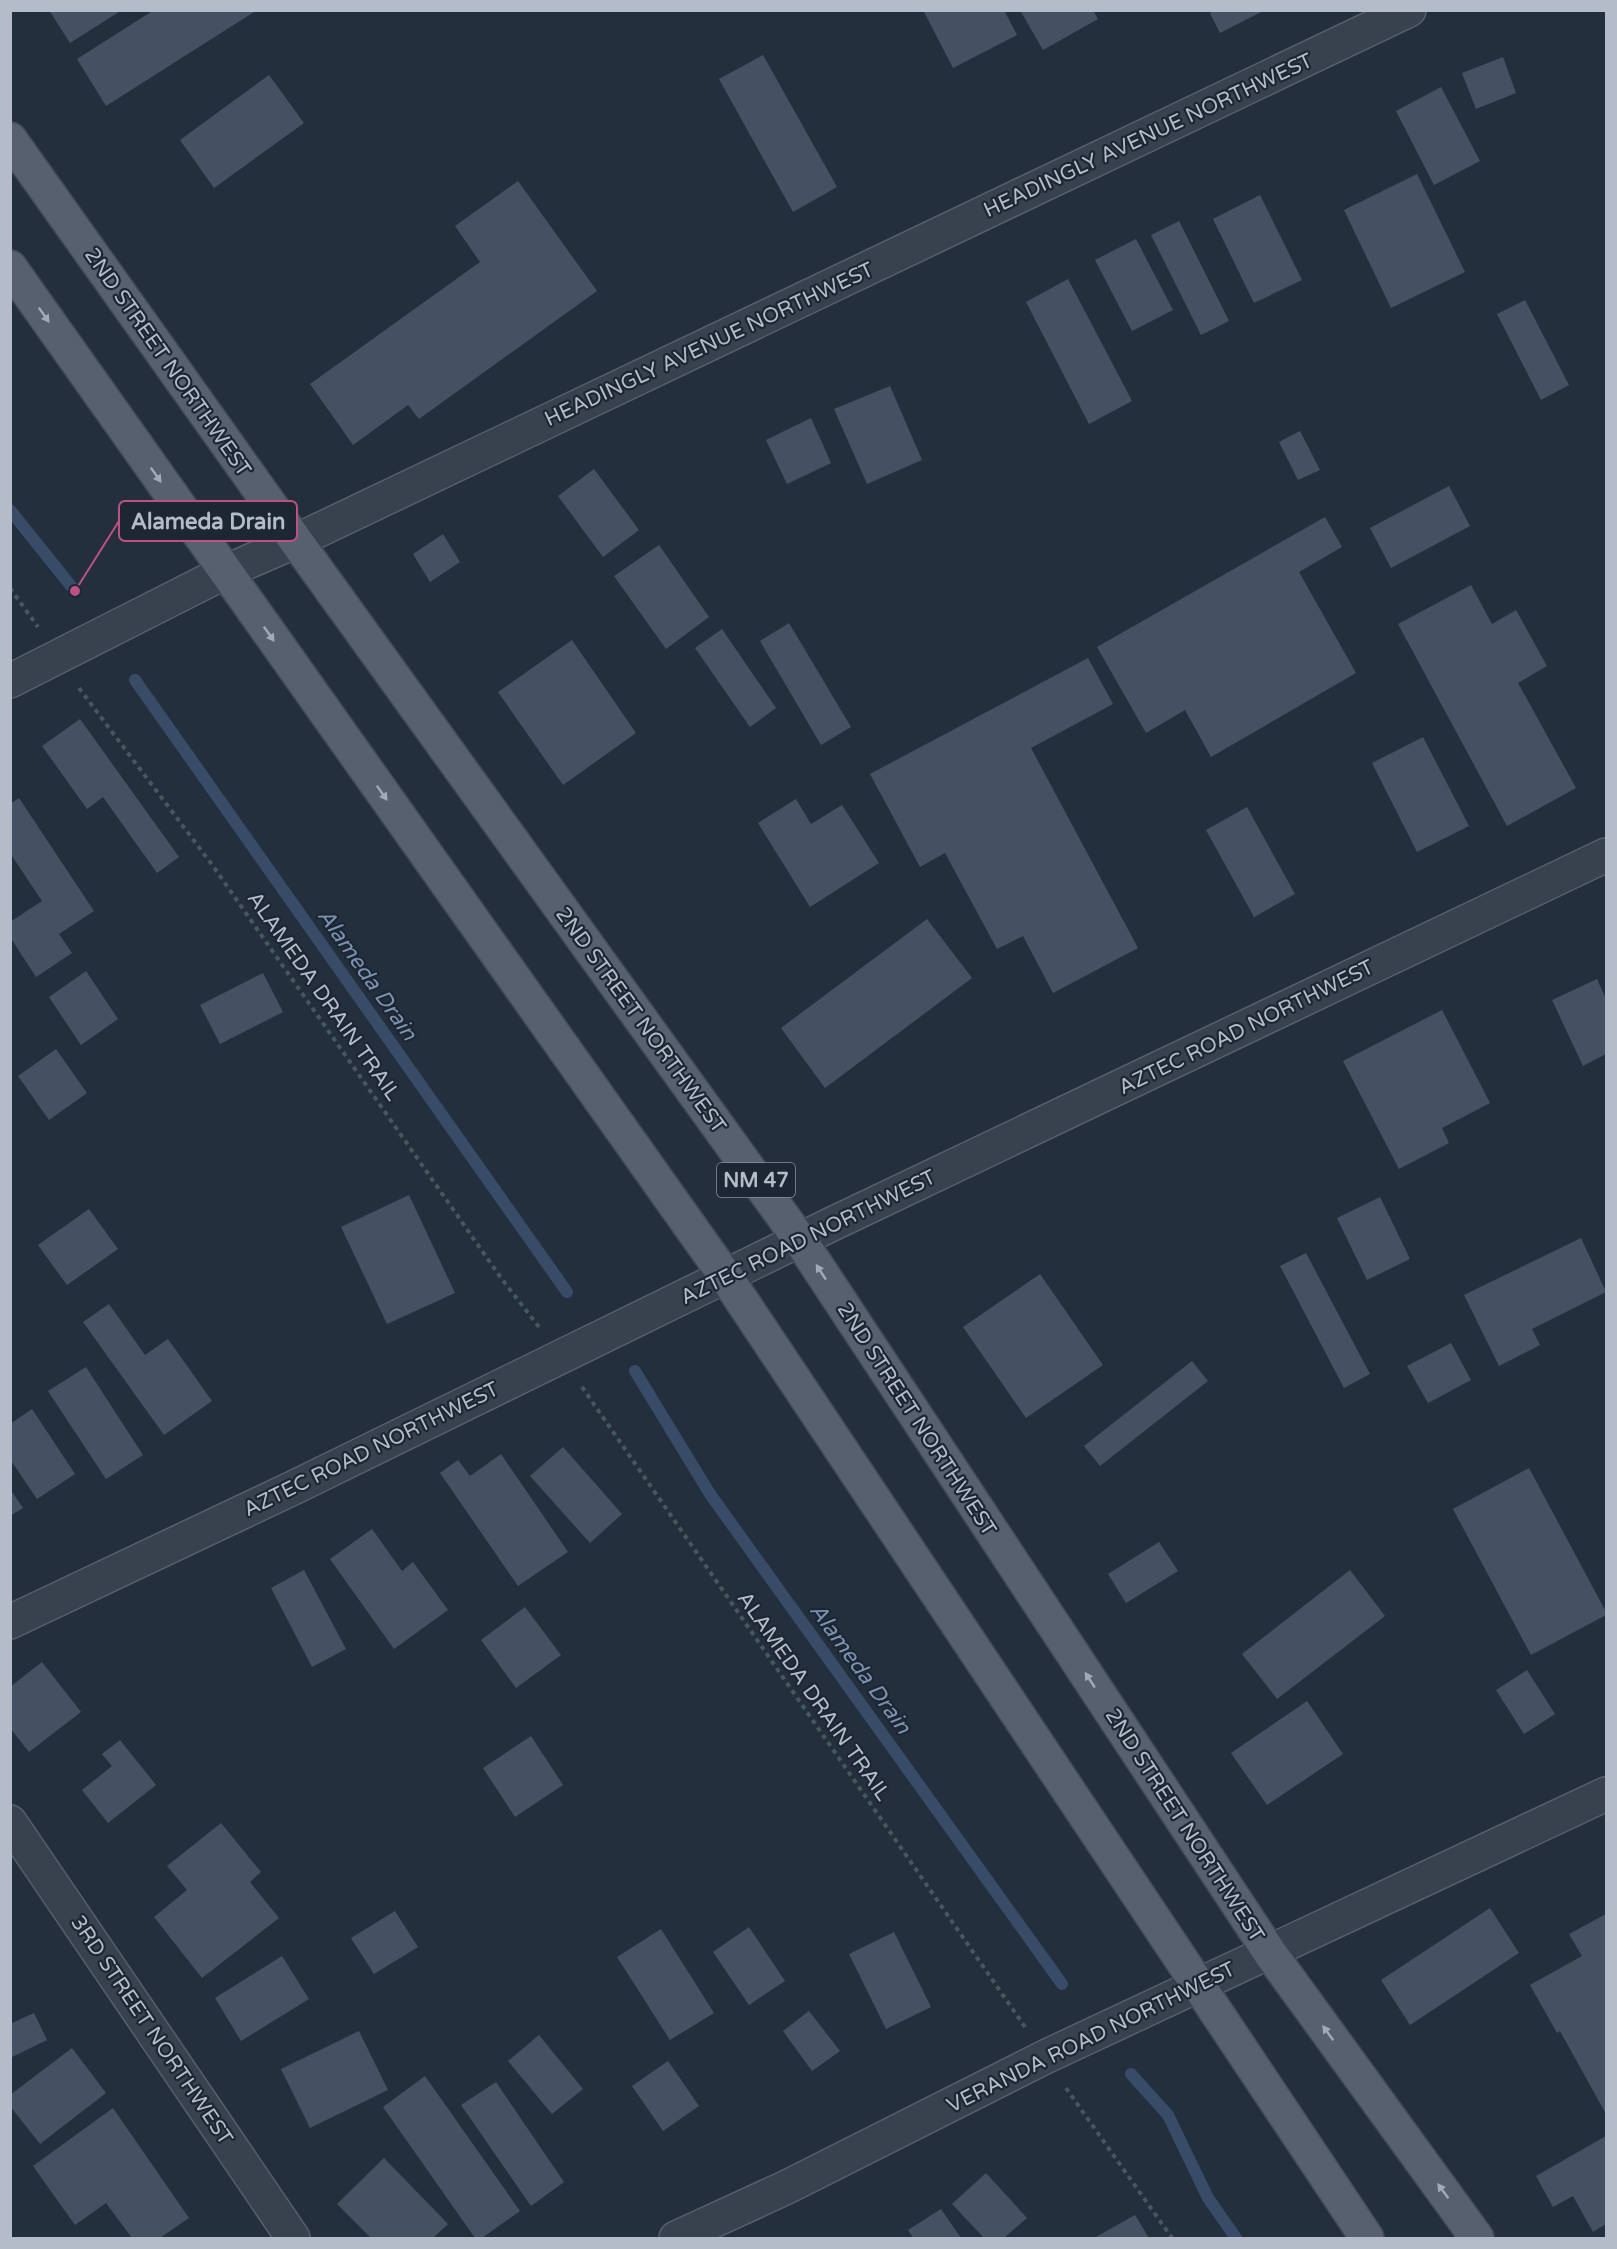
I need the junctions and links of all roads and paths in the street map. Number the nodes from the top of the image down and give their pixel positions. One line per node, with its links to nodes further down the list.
1 (1409, 10): 4 (street, HEADINGLY AVENUE NORTHWEST)
2 (10, 139): 4 (main road, 2ND STREET NORTHWEST / NM 47)
3 (10, 267): 5 (main road, one-way to 5)
4 (296, 541): 5 (street, HEADINGLY AVENUE NORTHWEST); 11 (main road, 2ND STREET NORTHWEST / NM 47)
5 (225, 572): 8 (street, HEADINGLY AVENUE NORTHWEST); 12 (main road, one-way to 12)
6 (10, 588): 7 (path)
7 (41, 631)
8 (10, 681)
9 (78, 685): 13 (path, ALAMEDA DRAIN TRAIL)
10 (1606, 855): 11 (street, AZTEC ROAD NORTHWEST)
11 (800, 1240): 12 (street, AZTEC ROAD NORTHWEST); 18 (main road, 2ND STREET NORTHWEST / NM 47, one-way to 11)
12 (726, 1277): 15 (street, AZTEC ROAD NORTHWEST); 19 (main road)
13 (540, 1328)
14 (579, 1382): 20 (path, ALAMEDA DRAIN TRAIL)
15 (10, 1622)
16 (1606, 1794): 18 (street, VERANDA ROAD NORTHWEST)
17 (10, 1822): 22 (street, 3RD STREET NORTHWEST)
18 (1270, 1953): 19 (street, VERANDA ROAD NORTHWEST); 26 (main road, 2ND STREET NORTHWEST / NM 47, one-way to 18)
19 (1198, 1984): 23 (street, VERANDA ROAD NORTHWEST); 25 (main road)
20 (1024, 2027)
21 (1062, 2083): 24 (path)
22 (293, 2238)
23 (676, 2238)
24 (1172, 2238)
25 (1368, 2238)
26 (1478, 2238)

